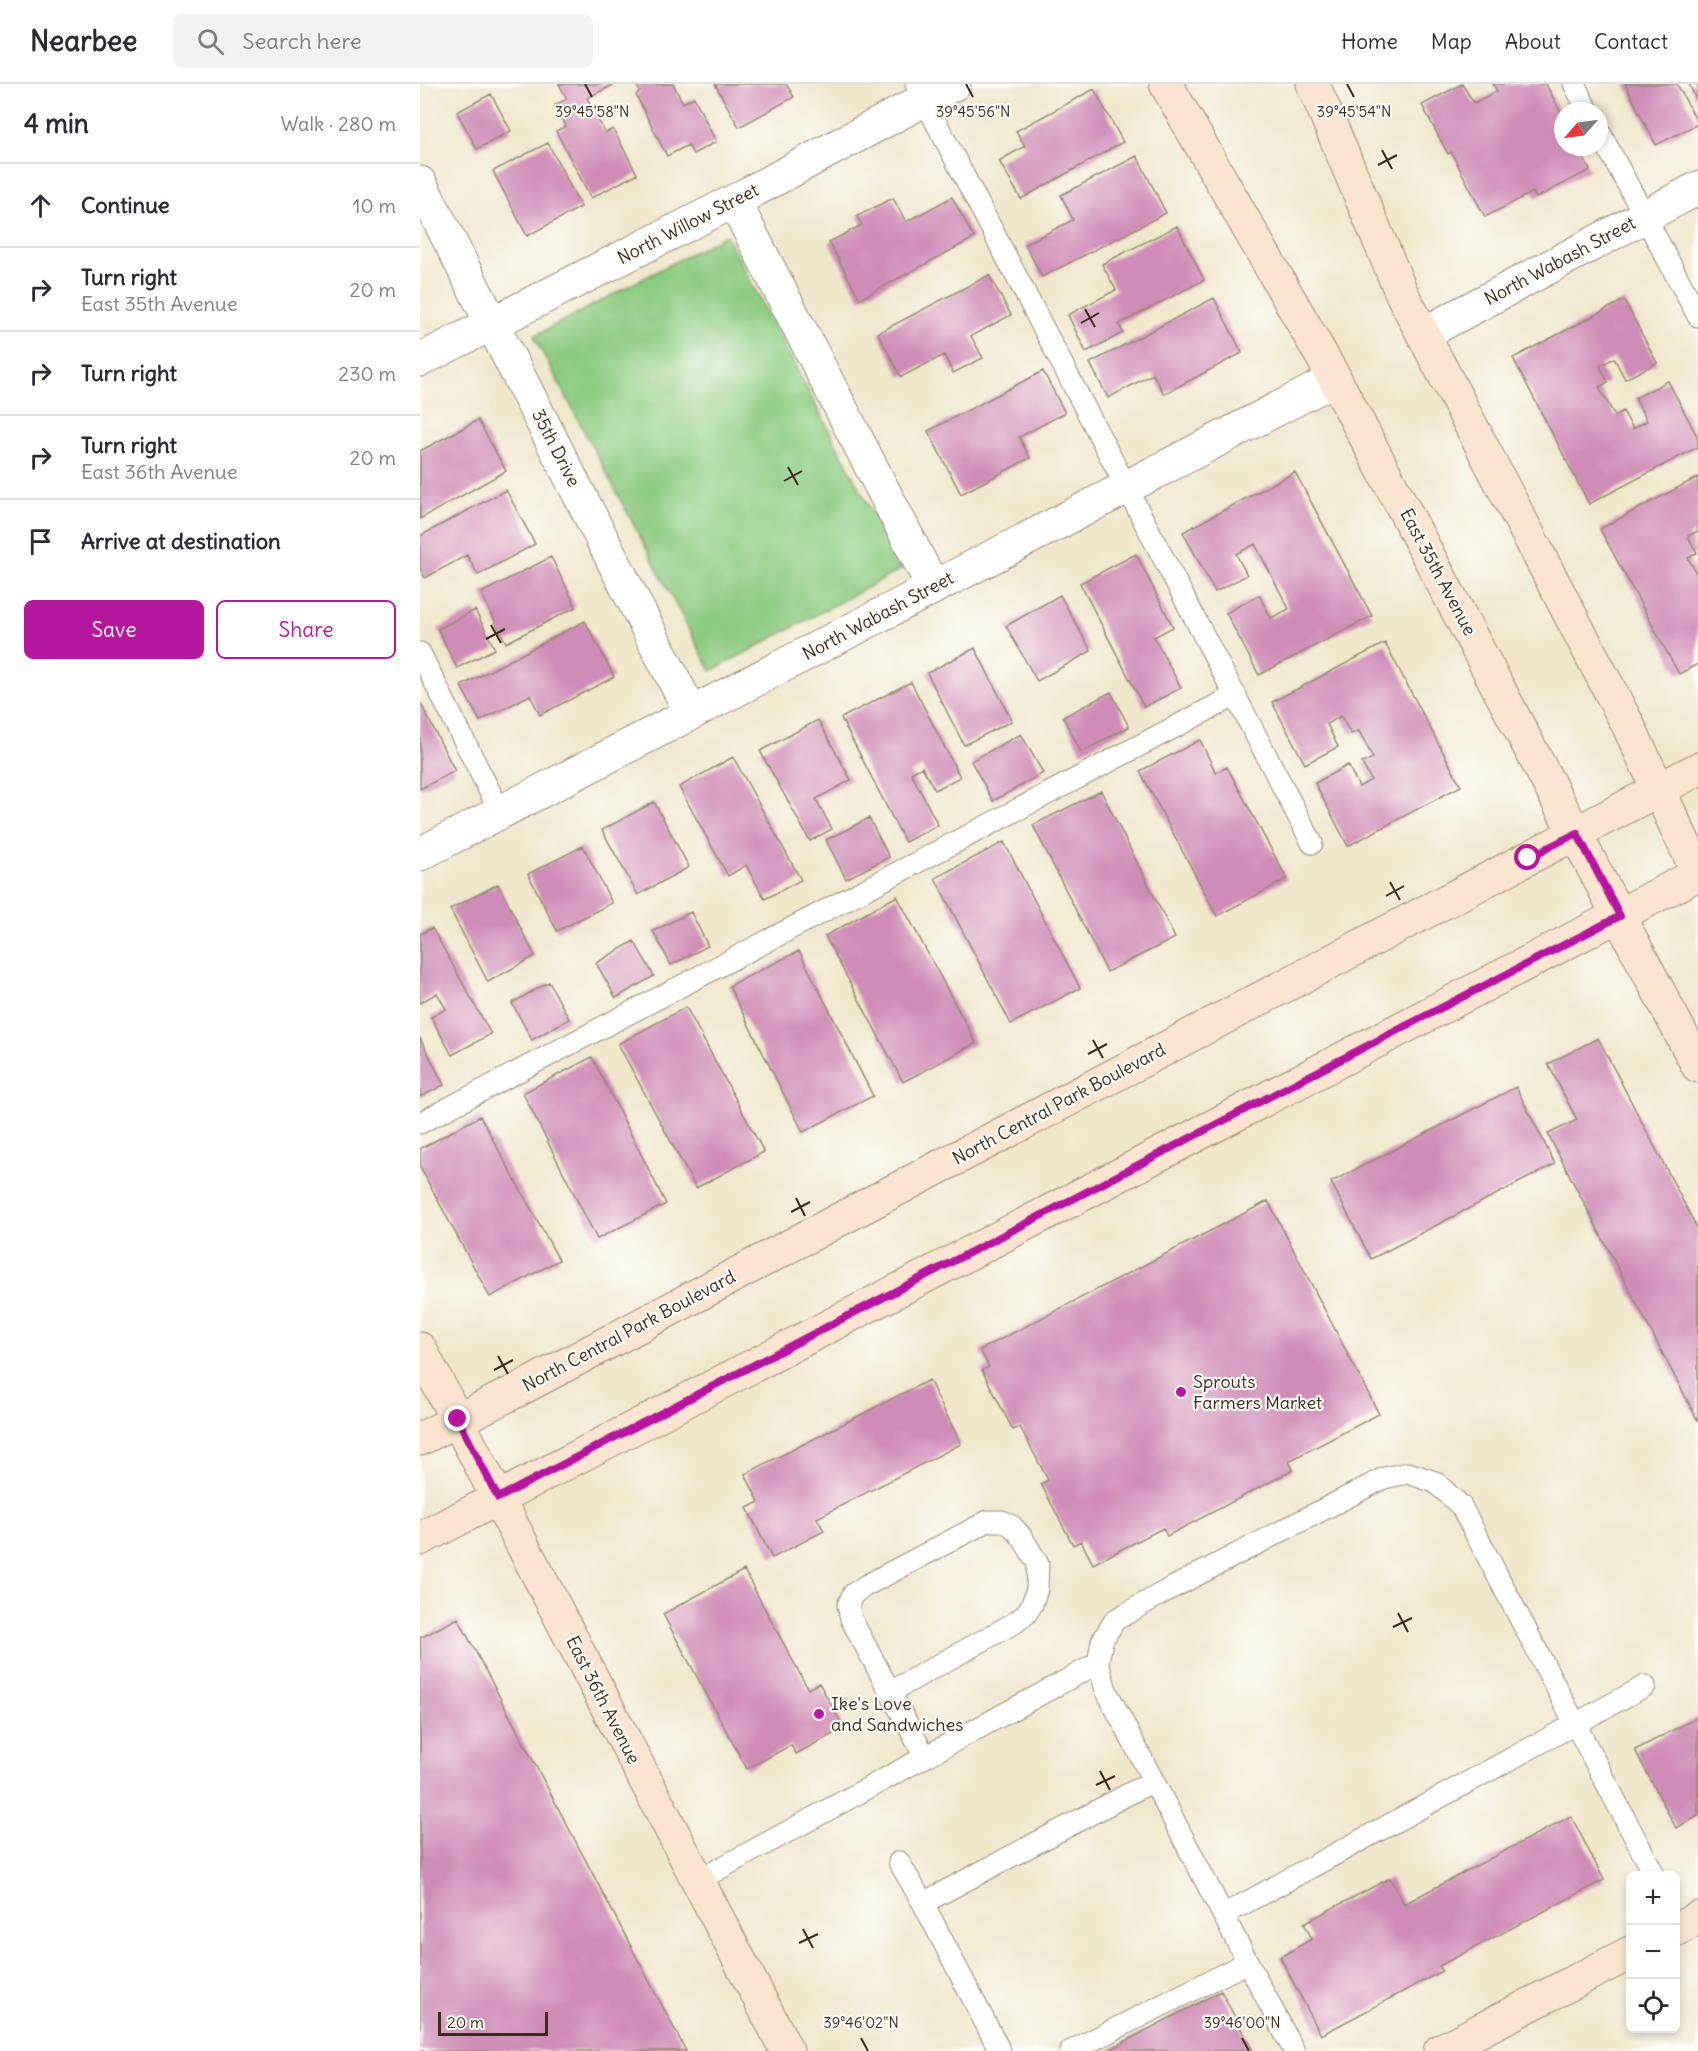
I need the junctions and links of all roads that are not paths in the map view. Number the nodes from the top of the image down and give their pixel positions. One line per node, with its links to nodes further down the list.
1 (954, 84): 5 (street, North Willow Street)
2 (1166, 84): 16 (street, East 35th Avenue)
3 (1313, 84): 14 (street)
4 (1574, 84): 6 (lane)
5 (920, 92): 10 (street, North Willow Street); 17 (lane)
6 (1583, 102)
7 (1608, 148): 11 (lane)
8 (420, 183): 13 (street, 35th Drive)
9 (1698, 188): 11 (street, North Wabash Street)
10 (734, 201): 13 (street, North Willow Street); 18 (street)
11 (1645, 216): 12 (lane); 14 (street, North Wabash Street)
12 (1698, 316)
13 (492, 322): 15 (street, North Willow Street); 21 (street, 35th Drive)
14 (1423, 334): 23 (street)
15 (420, 360)
16 (1335, 378): 17 (street, North Wabash Street); 25 (street, East 35th Avenue)
17 (1127, 486): 18 (street, North Wabash Street); 20 (lane)
18 (933, 587): 21 (street, North Wabash Street)
19 (420, 653): 24 (lane)
20 (1236, 695): 26 (lane); 31 (lane)
21 (691, 713): 24 (street, North Wabash Street)
22 (1698, 769): 23 (street, North Central Park Boulevard)
23 (1659, 789): 25 (street, North Central Park Boulevard); 28 (street)
24 (500, 812): 27 (street, North Wabash Street)
25 (1577, 833): 29 (street, East 35th Avenue); 33 (street, North Central Park Boulevard)
26 (1312, 843)
27 (420, 854)
28 (1698, 874): 29 (street)
29 (1620, 916): 30 (street, East 35th Avenue); 35 (street)
30 (1698, 1066)
31 (420, 1123)
32 (420, 1349): 33 (street, East 36th Avenue)
33 (458, 1419): 34 (street, North Central Park Boulevard); 35 (street, East 36th Avenue)
34 (420, 1439)
35 (498, 1498): 36 (street); 45 (street, East 36th Avenue)
36 (420, 1539)
37 (1098, 1663): 40 (lane); 41 (lane); 42 (lane)
38 (1644, 1686): 40 (lane)
39 (890, 1692): 39 (lane); 41 (lane)
40 (1575, 1723): 44 (lane); 47 (lane)
41 (925, 1757): 45 (lane)
42 (1153, 1781): 46 (lane); 47 (lane)
43 (899, 1862): 46 (lane)
44 (1653, 1871)
45 (697, 1881): 50 (street, East 36th Avenue)
46 (923, 1903): 51 (lane)
47 (1223, 1915): 49 (lane)
48 (1626, 1955): 54 (street)
49 (1248, 1962): 52 (lane); 53 (lane)
50 (787, 2051)
51 (1000, 2051)
52 (1071, 2051)
53 (1294, 2051)
54 (1440, 2051)

